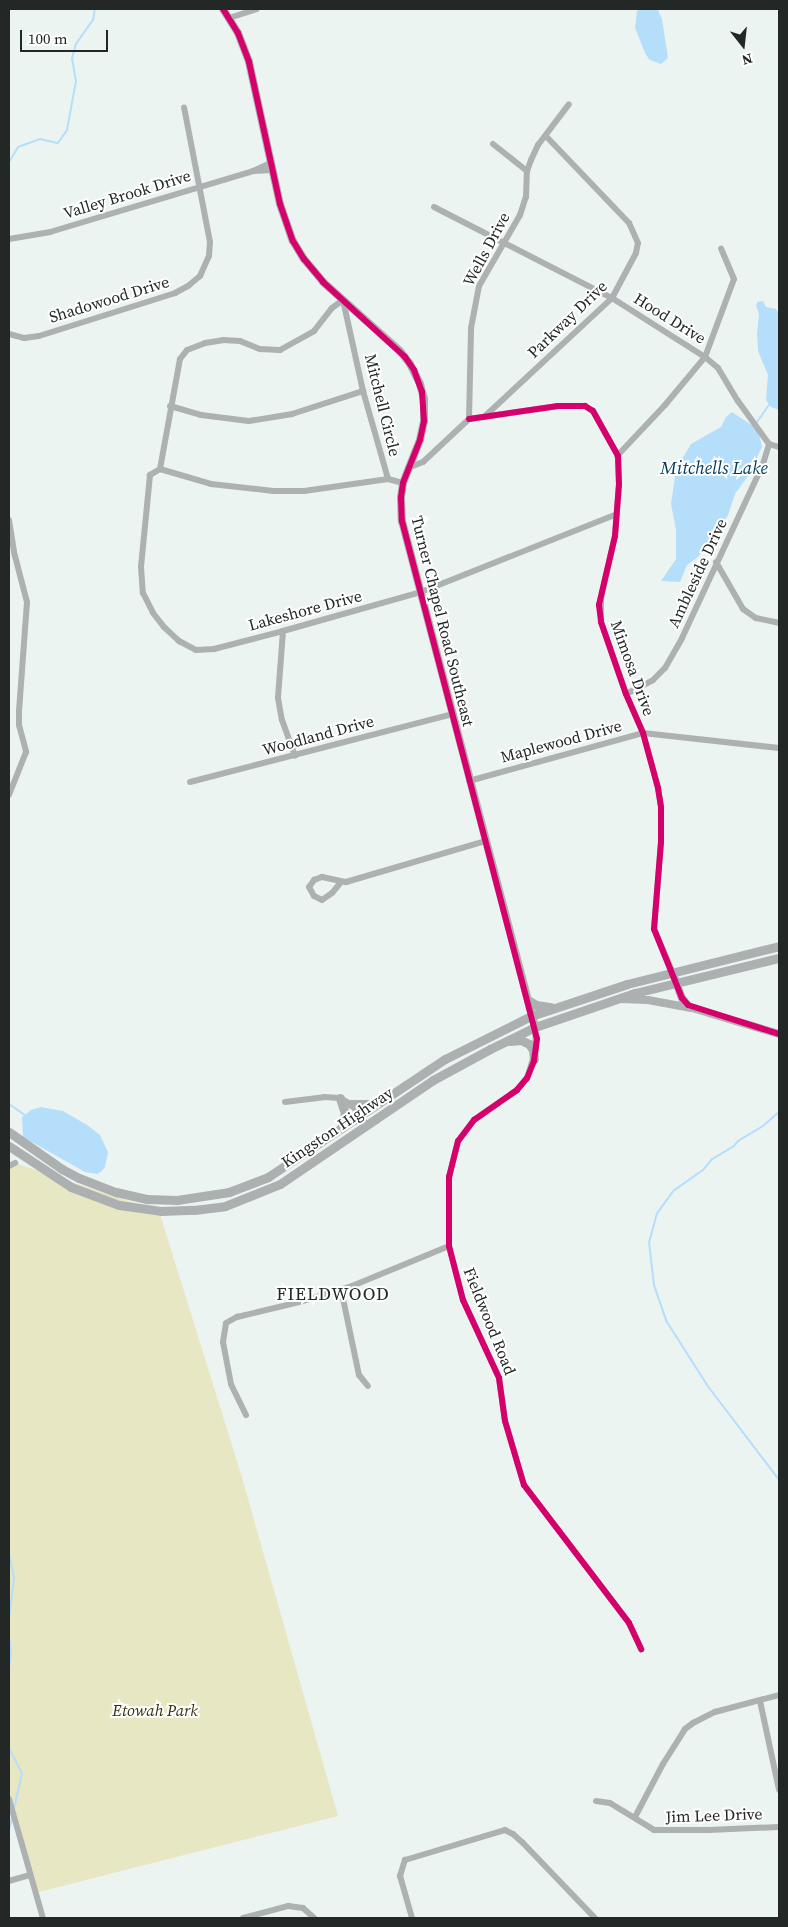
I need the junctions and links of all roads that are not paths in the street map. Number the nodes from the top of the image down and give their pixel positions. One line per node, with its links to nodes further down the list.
1 (223, 9): 3 (street, Turner Chapel Road Southeast)
2 (257, 9): 3 (street)
3 (229, 18): 8 (street, Turner Chapel Road Southeast)
4 (569, 104): 6 (street, Wells Drive)
5 (184, 107): 10 (street)
6 (546, 136): 9 (street, Wells Drive); 15 (street, Parkway Drive)
7 (493, 144): 9 (street)
8 (272, 166): 10 (street, Valley Brook Drive); 16 (street, Turner Chapel Road Southeast)
9 (527, 171): 13 (street, Wells Drive)
10 (200, 186): 12 (street, Valley Brook Drive); 17 (street, Shadowood Drive)
11 (434, 207): 13 (street, Hood Drive)
12 (9, 239)
13 (505, 242): 15 (street, Hood Drive); 22 (street, Wells Drive)
14 (721, 249): 18 (street)
15 (612, 298): 18 (street, Hood Drive); 21 (street, Parkway Drive)
16 (343, 300): 19 (street, Mitchell Circle); 20 (street); 26 (street, Turner Chapel Road Southeast)
17 (9, 334)
18 (705, 356): 23 (street); 25 (street)
19 (363, 391): 20 (street); 28 (street, Mitchell Circle)
20 (170, 406): 27 (street)
21 (483, 418): 22 (street, Mimosa Drive); 25 (street, Mimosa Drive)
22 (469, 419): 26 (street)
23 (769, 444): 24 (street); 32 (street, Ambleside Drive)
24 (779, 446)
25 (617, 456): 30 (street, Mimosa Drive)
26 (408, 468): 29 (street, Turner Chapel Road Southeast)
27 (160, 469): 28 (street, Mitchell Circle); 35 (street, Lakeshore Drive)
28 (388, 479): 29 (street, Mitchell Circle)
29 (403, 483): 33 (street, Turner Chapel Road Southeast)
30 (617, 514): 33 (street, Lakeshore Drive); 36 (street, Mimosa Drive)
31 (9, 520): 43 (street)
32 (716, 562): 34 (street); 36 (street, Ambleside Drive)
33 (420, 592): 35 (street, Lakeshore Drive); 37 (street, Turner Chapel Road Southeast)
34 (779, 623)
35 (283, 631): 40 (street)
36 (626, 694): 38 (street, Mimosa Drive)
37 (452, 714): 40 (street, Woodland Drive); 41 (street, Turner Chapel Road Southeast)
38 (643, 734): 39 (street, Maplewood Drive); 41 (street, Maplewood Drive); 48 (street, Mimosa Drive)
39 (779, 748)
40 (295, 756): 42 (street, Woodland Drive)
41 (469, 781): 44 (street, Turner Chapel Road Southeast)
42 (190, 782)
43 (9, 795)
44 (485, 841): 45 (street); 51 (street, Turner Chapel Road Southeast)
45 (341, 882): 45 (street)
46 (779, 946): 48 (main road)
47 (779, 958): 49 (main road, Kingston Highway)
48 (672, 971): 49 (street); 52 (main road)
49 (677, 982): 50 (main road, Kingston Highway); 53 (street)
50 (613, 999): 53 (street); 55 (main road, Kingston Highway)
51 (528, 1000): 52 (main road); 54 (street, Turner Chapel Road Southeast)
52 (554, 1008): 54 (main road, Kingston Highway)
53 (692, 1008): 56 (street)
54 (532, 1016): 55 (street, Turner Chapel Road Southeast); 62 (main road, Kingston Highway)
55 (535, 1027): 57 (main road, Kingston Highway); 58 (street, Fieldwood Road)
56 (779, 1034)
57 (505, 1041): 58 (main road); 64 (main road, Kingston Highway)
58 (534, 1059): 68 (street, Fieldwood Road)
59 (340, 1098): 60 (street); 61 (street); 65 (main road)
60 (285, 1102)
61 (351, 1104): 62 (main road); 63 (street)
62 (377, 1104): 63 (main road, Kingston Highway)
63 (360, 1116): 64 (street); 65 (main road, Kingston Highway)
64 (367, 1125): 67 (main road, Kingston Highway)
65 (341, 1129): 66 (main road, Kingston Highway)
66 (9, 1132)
67 (9, 1146)
68 (449, 1246): 69 (street); 72 (street, Fieldwood Road)
69 (342, 1289): 70 (street); 71 (street)
70 (368, 1386)
71 (246, 1415)
72 (641, 1649)
73 (779, 1695): 74 (street)
74 (760, 1701): 75 (street); 78 (street)
75 (779, 1790)
76 (9, 1799): 80 (street)
77 (596, 1801): 78 (street, Jim Lee Drive)
78 (635, 1817): 79 (street, Jim Lee Drive)
79 (779, 1827)
80 (30, 1875): 81 (street); 82 (street)
81 (9, 1880)
82 (43, 1918)
83 (243, 1918): 84 (street)
84 (314, 1918)
85 (412, 1918): 86 (street)
86 (595, 1918)

